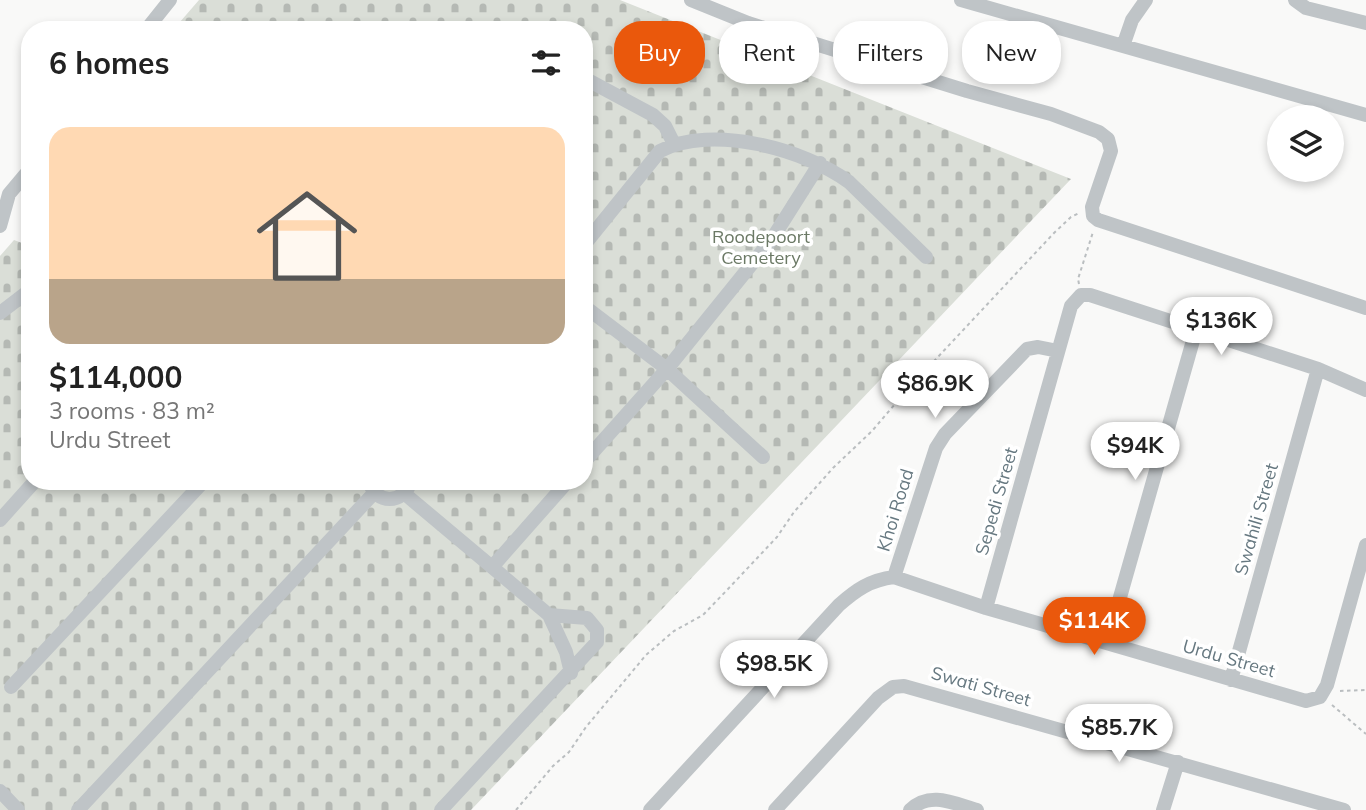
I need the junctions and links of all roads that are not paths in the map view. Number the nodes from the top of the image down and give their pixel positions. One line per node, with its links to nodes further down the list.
1 (170, 0): 6 (street)
2 (691, 0): 18 (street)
3 (961, 0): 8 (street)
4 (1146, 0): 8 (street)
5 (1295, 0): 7 (street)
6 (153, 21)
7 (1366, 23)
8 (1123, 46): 10 (street)
9 (593, 83): 11 (street)
10 (1366, 115)
11 (674, 144): 12 (street); 15 (street)
12 (820, 163): 16 (street); 23 (street)
13 (21, 183): 14 (street)
14 (0, 226)
15 (593, 234)
16 (926, 257)
17 (21, 297): 19 (street)
18 (1366, 308)
19 (0, 313)
20 (593, 313): 23 (street)
21 (1196, 330): 22 (street, Sepedi Street); 24 (street); 42 (street)
22 (1058, 351): 39 (street, Khoi Road); 40 (street, Sepedi Street)
23 (667, 369): 26 (street); 27 (street)
24 (1318, 369): 25 (street); 44 (street, Swahili Street)
25 (1366, 390)
26 (593, 452)
27 (763, 457)
28 (27, 490): 35 (street)
29 (196, 490): 45 (street)
30 (369, 490): 49 (street)
31 (374, 490): 32 (street)
32 (406, 490)
33 (410, 490): 37 (street)
34 (560, 490): 37 (street)
35 (0, 520)
36 (1366, 545): 38 (street)
37 (493, 566): 41 (street)
38 (1362, 576): 44 (street, Urdu Street)
39 (894, 577): 40 (street, Urdu Street); 51 (street, Khoi Road)
40 (986, 608): 42 (street, Urdu Street)
41 (549, 615): 43 (street); 43 (street)
42 (1107, 643): 44 (street, Urdu Street)
43 (571, 673): 50 (street)
44 (1231, 680)
45 (11, 687)
46 (1178, 762): 52 (street, Swati Street); 55 (street); 56 (street, Swati Street)
47 (0, 791): 48 (street)
48 (18, 810)
49 (78, 810)
50 (441, 810)
51 (650, 810)
52 (775, 810)
53 (910, 810): 54 (street)
54 (977, 810)
55 (1163, 810)
56 (1344, 810)

